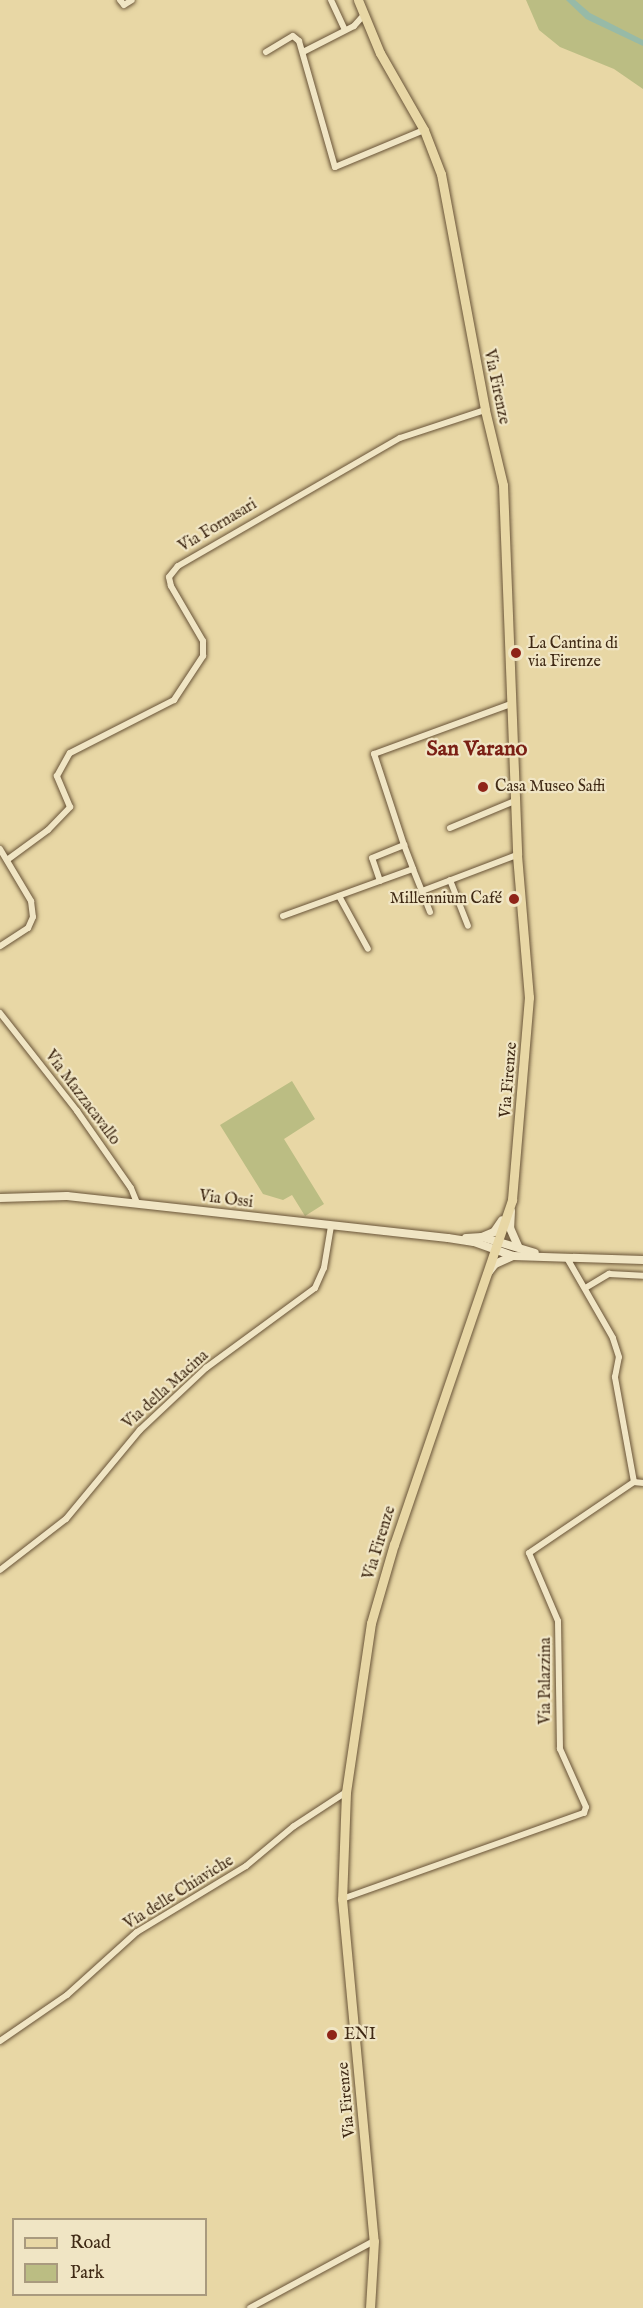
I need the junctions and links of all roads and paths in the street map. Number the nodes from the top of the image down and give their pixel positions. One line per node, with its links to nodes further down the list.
1 (132, 0): 4 (street)
2 (331, 0): 8 (street)
3 (358, 0): 5 (main road, Via Firenze)
4 (122, 3)
5 (364, 15): 6 (street); 7 (main road, Via Firenze)
6 (354, 26): 7 (street); 8 (street)
7 (369, 27): 11 (main road, Via Firenze)
8 (345, 30): 10 (street)
9 (266, 52): 10 (street)
10 (303, 52): 11 (street)
11 (424, 130): 12 (main road, Via Firenze)
12 (484, 410): 13 (main road, Via Firenze); 19 (street, Via Fornasari)
13 (511, 704): 14 (main road, Via Firenze); 16 (street)
14 (515, 801): 15 (street); 18 (main road, Via Firenze)
15 (450, 828)
16 (404, 845): 20 (street); 22 (street)
17 (0, 849): 19 (street)
18 (517, 855): 21 (street); 32 (main road, Via Firenze)
19 (7, 860): 28 (street)
20 (413, 869): 22 (street); 23 (street)
21 (450, 880): 23 (street); 27 (street)
22 (380, 881): 24 (street)
23 (422, 891): 25 (street)
24 (339, 896): 26 (street); 29 (street)
25 (430, 912)
26 (283, 916)
27 (468, 926)
28 (0, 946)
29 (368, 949)
30 (0, 1013): 33 (street, Via Mazzacavallo)
31 (0, 1198): 33 (street, Via Ossi)
32 (512, 1200): 35 (street); 36 (main road, Via Firenze); 37 (street)
33 (137, 1203): 34 (street, Via Ossi)
34 (331, 1226): 35 (street, Via Ossi); 47 (street, Via della Macina)
35 (482, 1241): 36 (street, Via Ossi); 42 (street)
36 (497, 1246): 37 (street); 39 (street); 42 (main road, Via Firenze)
37 (518, 1246): 38 (street)
38 (539, 1255): 39 (street); 40 (street)
39 (513, 1256): 42 (street)
40 (565, 1257): 41 (street); 44 (street)
41 (643, 1260)
42 (485, 1276): 48 (main road, Via Firenze)
43 (643, 1276): 44 (street)
44 (587, 1287): 45 (street)
45 (633, 1482): 46 (street); 49 (street, Via Palazzina)
46 (643, 1483)
47 (0, 1570)
48 (346, 1792): 49 (main road, Via Firenze); 50 (street, Via delle Chiaviche)
49 (342, 1899): 51 (main road, Via Firenze)
50 (0, 2041)
51 (374, 2241): 52 (street); 53 (main road, Via Firenze)
52 (250, 2308)
53 (370, 2308)

